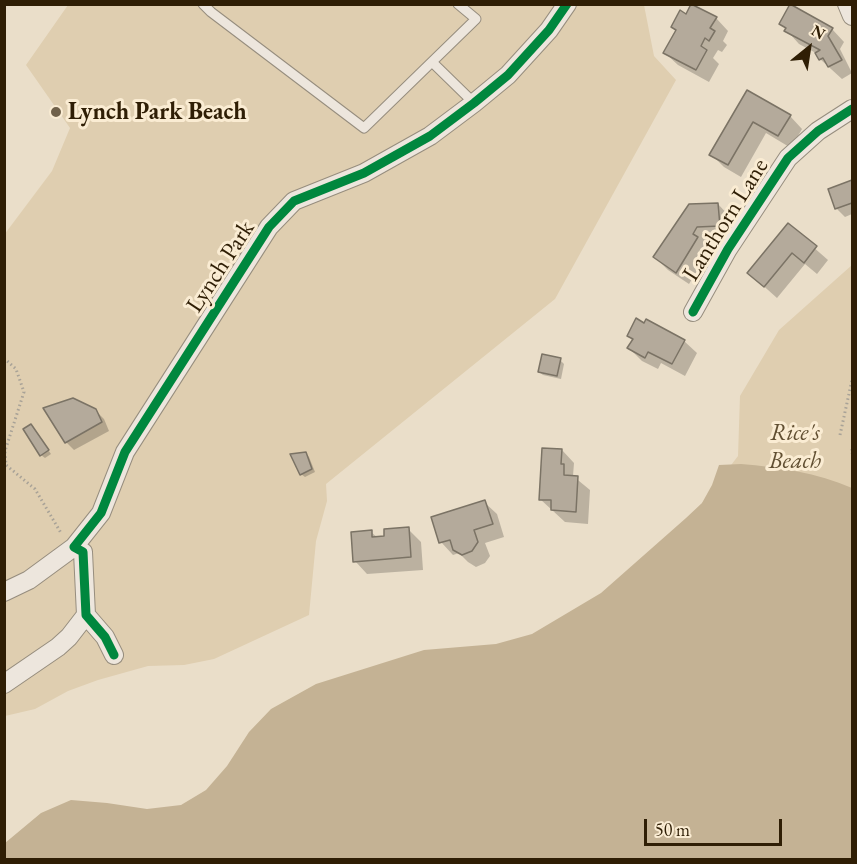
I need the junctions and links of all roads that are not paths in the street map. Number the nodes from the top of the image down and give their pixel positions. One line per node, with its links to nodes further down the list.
1 (203, 4): 6 (lane)
2 (458, 4): 6 (lane)
3 (567, 4): 7 (street, Lynch Park)
4 (847, 4): 5 (street)
5 (852, 16)
6 (432, 62): 7 (lane)
7 (474, 103): 10 (street, Lynch Park)
8 (852, 109): 9 (street, Lanthorn Lane)
9 (693, 312)
10 (74, 547): 11 (street, Lynch Park); 12 (street)
11 (4, 592)
12 (86, 615): 13 (street); 14 (street)
13 (114, 655)
14 (4, 684)

